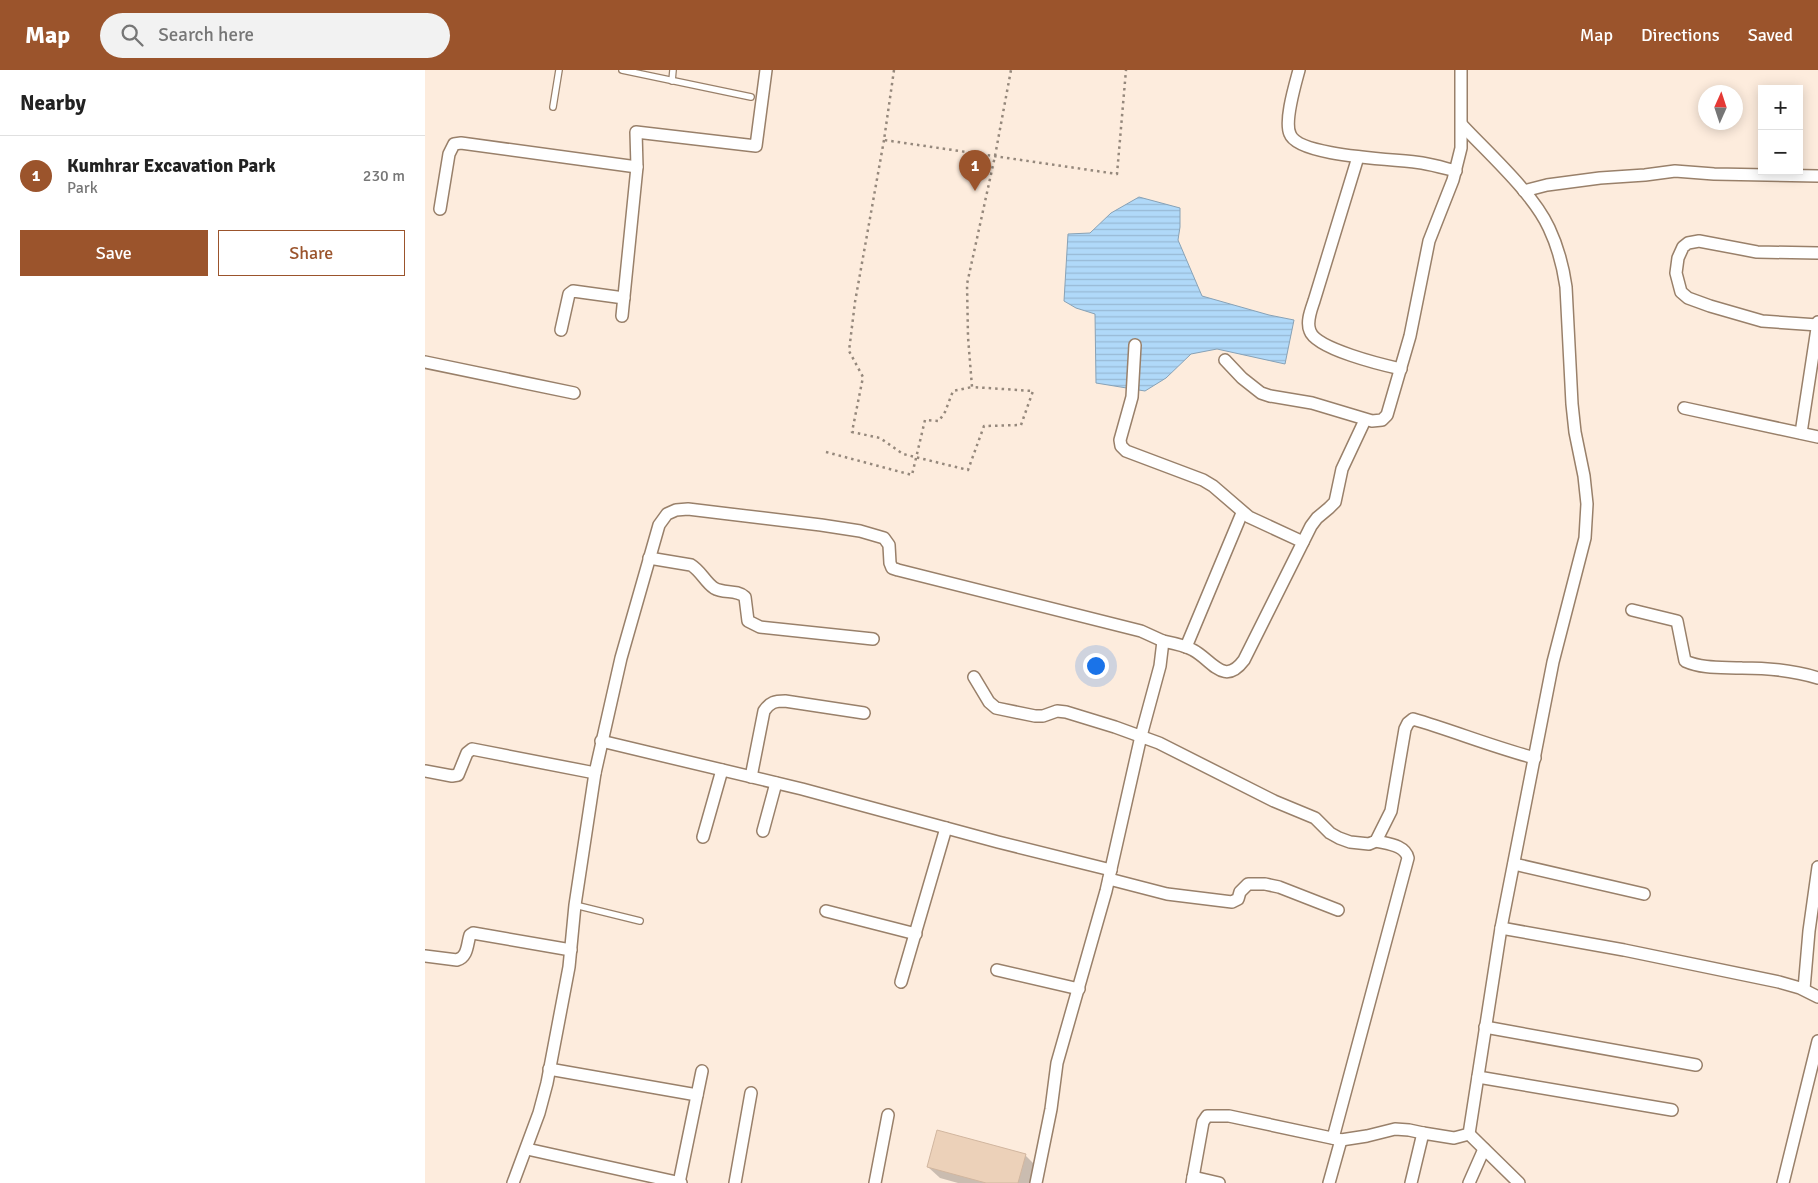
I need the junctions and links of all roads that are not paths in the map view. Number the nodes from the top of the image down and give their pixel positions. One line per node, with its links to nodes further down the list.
1 (559, 70): 9 (lane)
2 (622, 70): 7 (lane)
3 (673, 70): 7 (lane)
4 (766, 70): 12 (street)
5 (1299, 70): 11 (street)
6 (1461, 70): 10 (street)
7 (672, 81): 8 (lane)
8 (751, 97)
9 (553, 107)
10 (1462, 125): 13 (street); 15 (street)
11 (1358, 157): 13 (street); 25 (street)
12 (637, 167): 16 (street); 18 (street)
13 (1456, 171): 25 (street)
14 (1818, 176): 15 (street)
15 (1524, 191): 43 (street)
16 (440, 209)
17 (1818, 253): 20 (street)
18 (624, 298): 19 (street); 21 (street)
19 (622, 316)
20 (1818, 324): 29 (street)
21 (561, 330)
22 (1135, 345): 31 (street)
23 (1225, 360): 28 (street)
24 (425, 362): 26 (street)
25 (1401, 369): 28 (street)
26 (574, 393)
27 (1684, 408): 29 (street)
28 (1365, 420): 32 (street)
29 (1801, 433): 30 (street)
30 (1818, 437)
31 (1242, 513): 32 (street); 37 (street)
32 (1303, 542): 37 (street)
33 (649, 558): 35 (street); 36 (street); 42 (street)
34 (1632, 610): 39 (street)
35 (873, 639)
36 (1163, 641): 37 (street); 41 (street)
37 (1186, 647)
38 (975, 677): 41 (street)
39 (1818, 678)
40 (864, 713): 47 (street)
41 (1141, 736): 52 (street); 55 (street)
42 (601, 741): 45 (street); 46 (street)
43 (1535, 758): 52 (street); 53 (street)
44 (425, 770): 46 (street)
45 (722, 770): 47 (street); 51 (street)
46 (595, 773): 57 (street)
47 (751, 777): 48 (street)
48 (776, 783): 49 (street); 50 (street)
49 (945, 828): 55 (street); 63 (street)
50 (763, 831)
51 (703, 837)
52 (1376, 841): 84 (street)
53 (1514, 864): 56 (street); 62 (street)
54 (1818, 867): 60 (street)
55 (1110, 874): 58 (street); 68 (street)
56 (1644, 894)
57 (575, 905): 61 (lane); 64 (street)
58 (1338, 910)
59 (826, 912): 63 (street)
60 (1814, 921): 69 (street)
61 (640, 922)
62 (1501, 928): 69 (street); 71 (street)
63 (916, 934): 67 (street)
64 (571, 950): 65 (street); 74 (street)
65 (425, 956)
66 (997, 970): 68 (street)
67 (901, 982)
68 (1079, 989): 92 (street)
69 (1804, 989): 70 (street)
70 (1818, 997)
71 (1485, 1027): 73 (street); 76 (street)
72 (1818, 1040): 77 (street)
73 (1696, 1064)
74 (549, 1069): 79 (street); 85 (street)
75 (702, 1071): 79 (street)
76 (1478, 1077): 80 (street); 83 (street)
77 (1813, 1082): 98 (street)
78 (751, 1092): 90 (street)
79 (697, 1095): 89 (street)
80 (1672, 1110)
81 (887, 1116): 91 (street)
82 (1423, 1133): 83 (street); 84 (street); 95 (street)
83 (1469, 1134): 86 (street)
84 (1337, 1139): 87 (street); 94 (street)
85 (527, 1149): 88 (street); 89 (street)
86 (1484, 1149): 96 (street); 97 (street)
87 (1192, 1180): 93 (street)
88 (513, 1183)
89 (680, 1183)
90 (735, 1183)
91 (875, 1183)
92 (1036, 1183)
93 (1219, 1183)
94 (1329, 1183)
95 (1411, 1183)
96 (1469, 1183)
97 (1519, 1183)
98 (1783, 1183)

